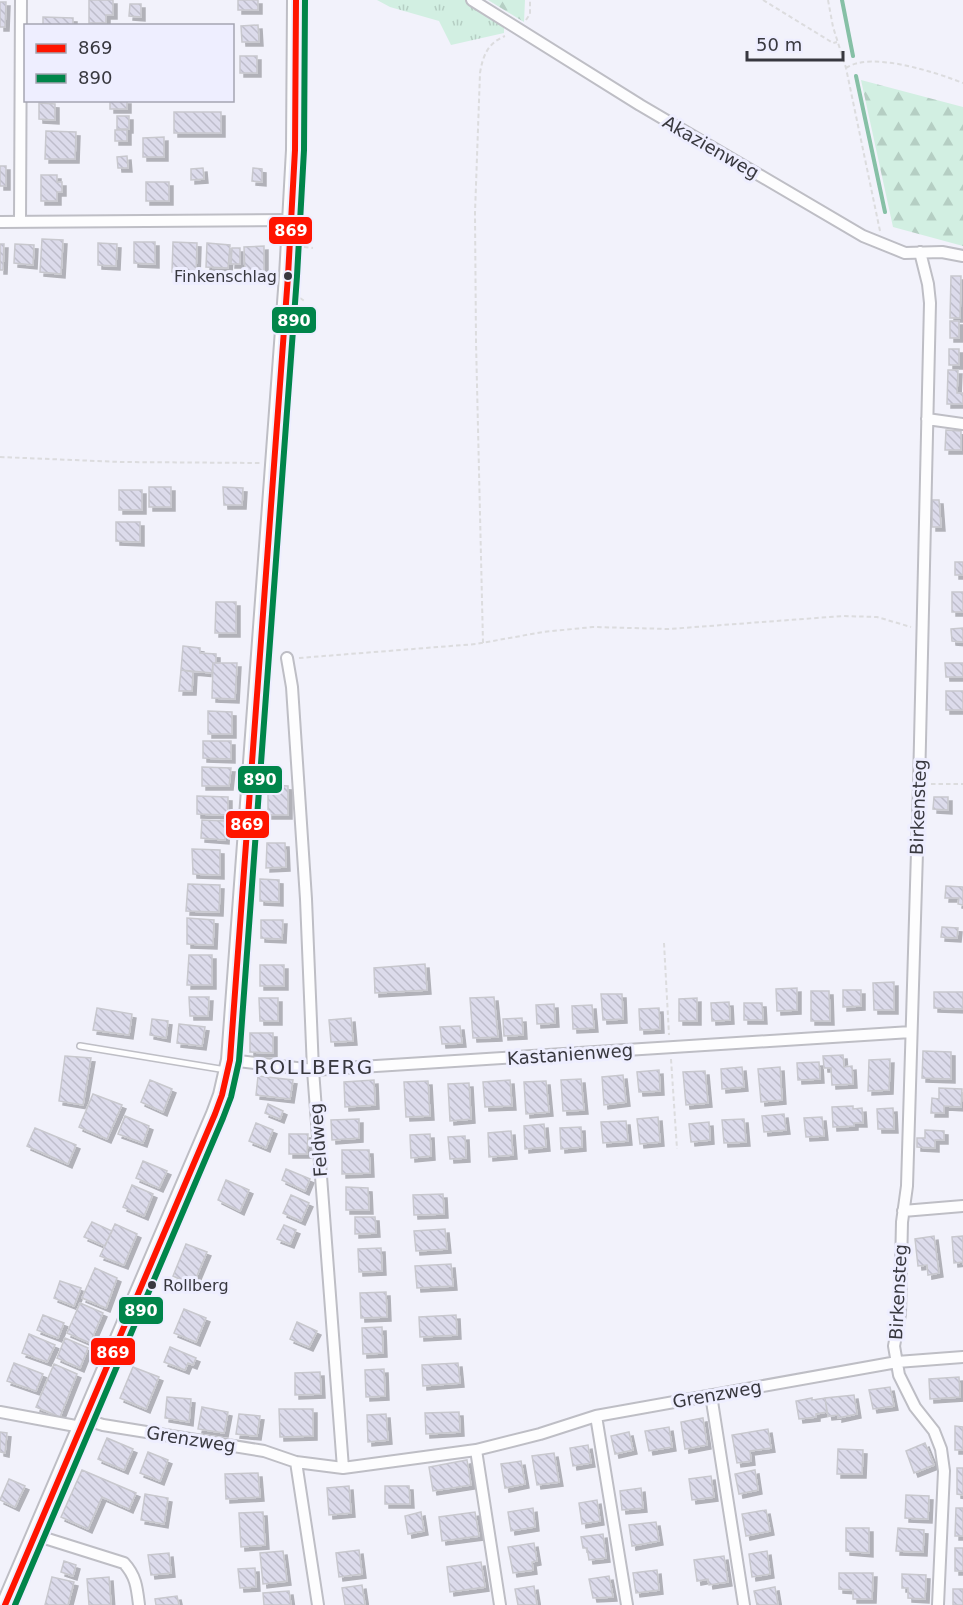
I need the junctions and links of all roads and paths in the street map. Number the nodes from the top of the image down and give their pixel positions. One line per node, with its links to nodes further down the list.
1 (21, 0): 13 (street)
2 (296, 0): 11 (main road)
3 (472, 0): 7 (street, Akazienweg)
4 (530, 0): 7 (path)
5 (763, 0): 8 (path)
6 (828, 0): 8 (path)
7 (518, 30): 14 (street, Akazienweg); 22 (path)
8 (837, 42): 9 (path)
9 (846, 68): 10 (path); 14 (path)
10 (963, 82)
11 (291, 220): 13 (street); 20 (main road)
12 (0, 222): 13 (street)
13 (20, 222)
14 (882, 245): 15 (street, Akazienweg)
15 (920, 252): 16 (street, Akazienweg); 17 (street, Birkensteg)
16 (963, 256)
17 (927, 419): 18 (street); 21 (street, Birkensteg)
18 (963, 424)
19 (0, 457): 20 (path)
20 (274, 463): 28 (main road)
21 (922, 630): 22 (path); 25 (street, Birkensteg)
22 (483, 643): 23 (path)
23 (288, 658): 29 (street, Feldweg)
24 (963, 784): 25 (path)
25 (920, 785): 26 (street, Birkensteg)
26 (911, 1032): 29 (street, Kastanienweg); 31 (street, Birkensteg)
27 (80, 1046): 28 (lane)
28 (229, 1065): 29 (street, Kastanienweg); 37 (main road)
29 (313, 1070): 40 (street, Feldweg)
30 (963, 1206): 31 (street)
31 (903, 1211): 33 (street, Birkensteg)
32 (963, 1357): 33 (street, Grenzweg)
33 (897, 1362): 34 (street, Grenzweg); 48 (street, Birkensteg)
34 (711, 1395): 36 (street, Grenzweg); 47 (street)
35 (0, 1412): 37 (street, Grenzweg)
36 (596, 1416): 38 (street, Grenzweg); 46 (street)
37 (83, 1423): 39 (street, Grenzweg); 41 (main road)
38 (476, 1450): 40 (street, Grenzweg); 45 (street)
39 (296, 1462): 40 (street); 44 (street)
40 (343, 1468)
41 (35, 1535): 42 (main road); 43 (street)
42 (5, 1605)
43 (139, 1605)
44 (318, 1605)
45 (500, 1605)
46 (627, 1605)
47 (744, 1605)
48 (938, 1605)

